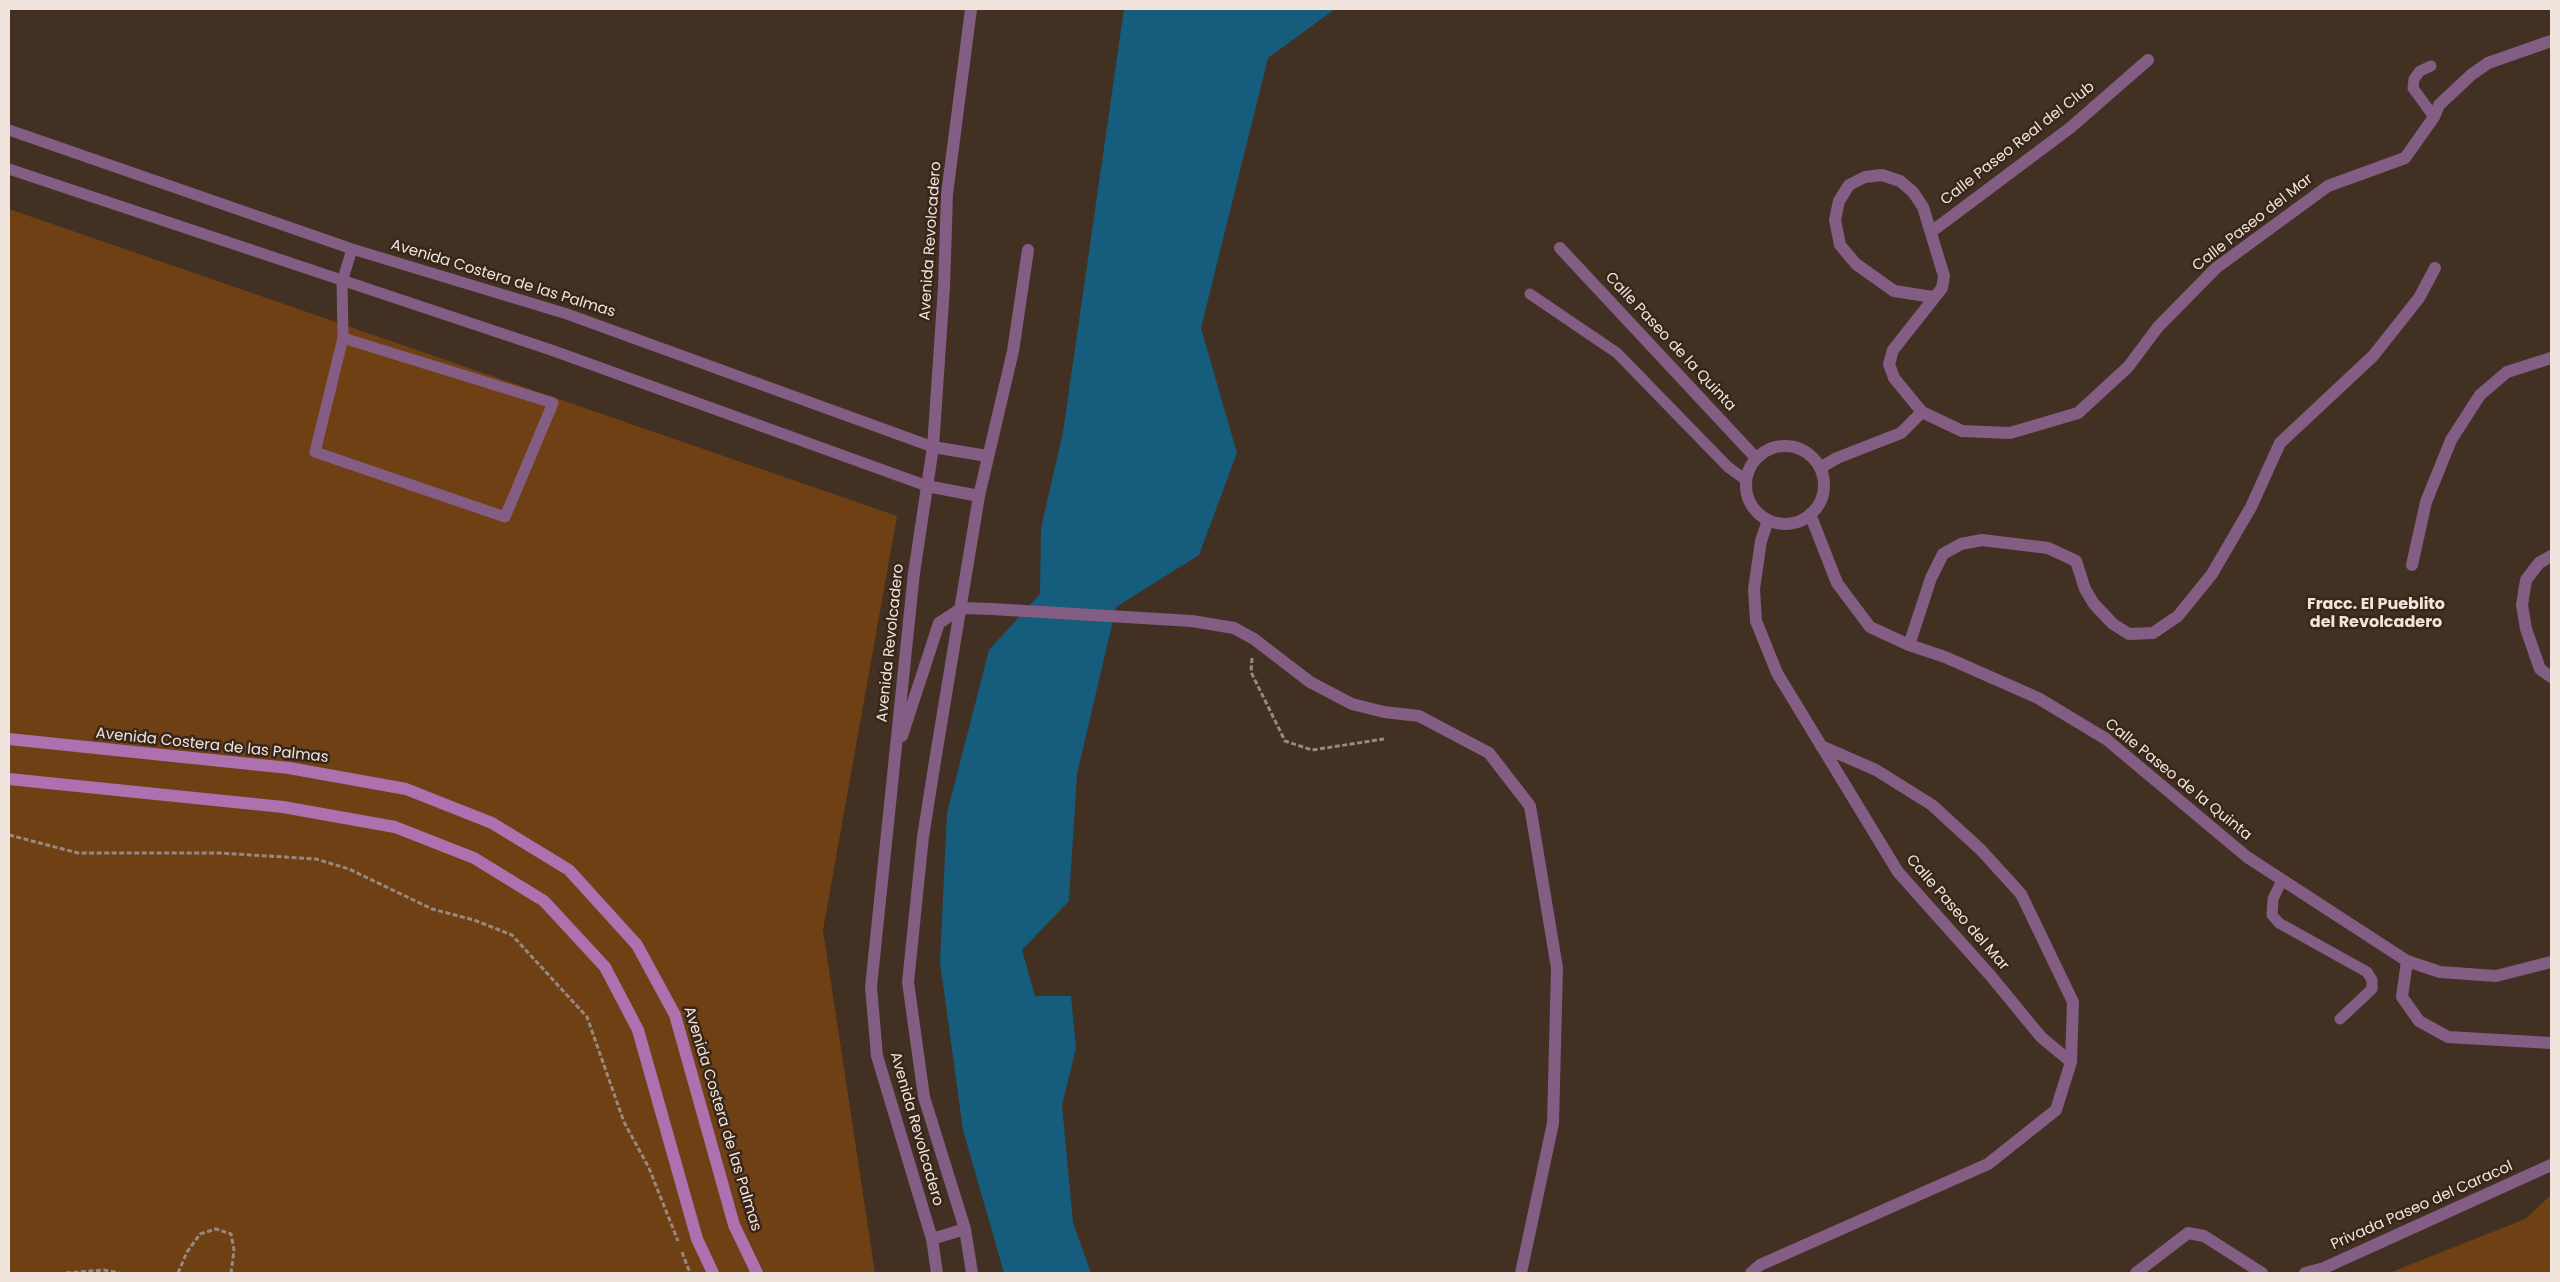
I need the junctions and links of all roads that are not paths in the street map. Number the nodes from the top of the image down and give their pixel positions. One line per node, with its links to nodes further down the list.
1 (971, 9): 19 (street, Avenida Revolcadero)
2 (2551, 41): 5 (street, Calle Paseo del Mar)
3 (2148, 60): 8 (street, Calle Paseo Real del Club)
4 (2431, 66): 5 (lane)
5 (2434, 117): 18 (street, Calle Paseo del Mar)
6 (9, 130): 10 (lane, Avenida Costera de las Palmas)
7 (9, 169): 13 (lane)
8 (1931, 232): 15 (street, Calle Paseo Real del Club); 15 (street, Calle Paseo Real del Club)
9 (1560, 248): 21 (street, Calle Paseo de la Quinta)
10 (352, 249): 13 (lane); 19 (lane, Avenida Costera de las Palmas)
11 (1028, 250): 20 (street, Avenida Revolcadero)
12 (2435, 268): 31 (street)
13 (342, 282): 16 (lane); 24 (lane)
14 (1530, 294): 23 (lane)
15 (1933, 297): 18 (street, Calle Paseo Real del Club)
16 (342, 338): 16 (lane)
17 (2551, 358): 29 (street)
18 (1922, 412): 22 (street)
19 (932, 447): 20 (street, Avenida Costera de las Palmas); 24 (street, Avenida Revolcadero)
20 (987, 456): 25 (street, Avenida Revolcadero)
21 (1756, 458): 22 (street); 23 (street)
22 (1820, 468): 26 (street)
23 (1746, 480): 27 (street)
24 (927, 486): 25 (street); 35 (street, Avenida Revolcadero)
25 (979, 496): 30 (street, Avenida Revolcadero)
26 (1810, 514): 27 (street); 31 (street, Calle Paseo de la Quinta)
27 (1768, 520): 34 (street, Calle Paseo del Mar)
28 (2551, 556): 32 (street)
29 (2412, 565)
30 (962, 608): 35 (street); 44 (street, Avenida Revolcadero); 50 (street)
31 (1909, 646): 37 (street, Calle Paseo de la Quinta)
32 (2551, 677)
33 (9, 739): 47 (main road, Avenida Costera de las Palmas)
34 (1821, 746): 42 (street, Calle Paseo del Mar); 42 (street)
35 (894, 760): 45 (street, Avenida Revolcadero)
36 (9, 779): 46 (main road)
37 (2282, 880): 38 (street, Calle Paseo de la Quinta); 40 (lane)
38 (2407, 961): 39 (street, Calle Paseo de la Quinta); 41 (street)
39 (2551, 962)
40 (2340, 1019)
41 (2551, 1043)
42 (2071, 1062): 51 (street)
43 (2551, 1165): 54 (street, Privada Paseo del Caracol)
44 (965, 1228): 45 (street); 49 (street, Avenida Revolcadero)
45 (932, 1239): 48 (street, Avenida Revolcadero)
46 (713, 1273)
47 (757, 1273)
48 (937, 1273)
49 (972, 1273)
50 (1521, 1273)
51 (1751, 1273)
52 (2136, 1273): 53 (street)
53 (2262, 1273)
54 (2305, 1273)

